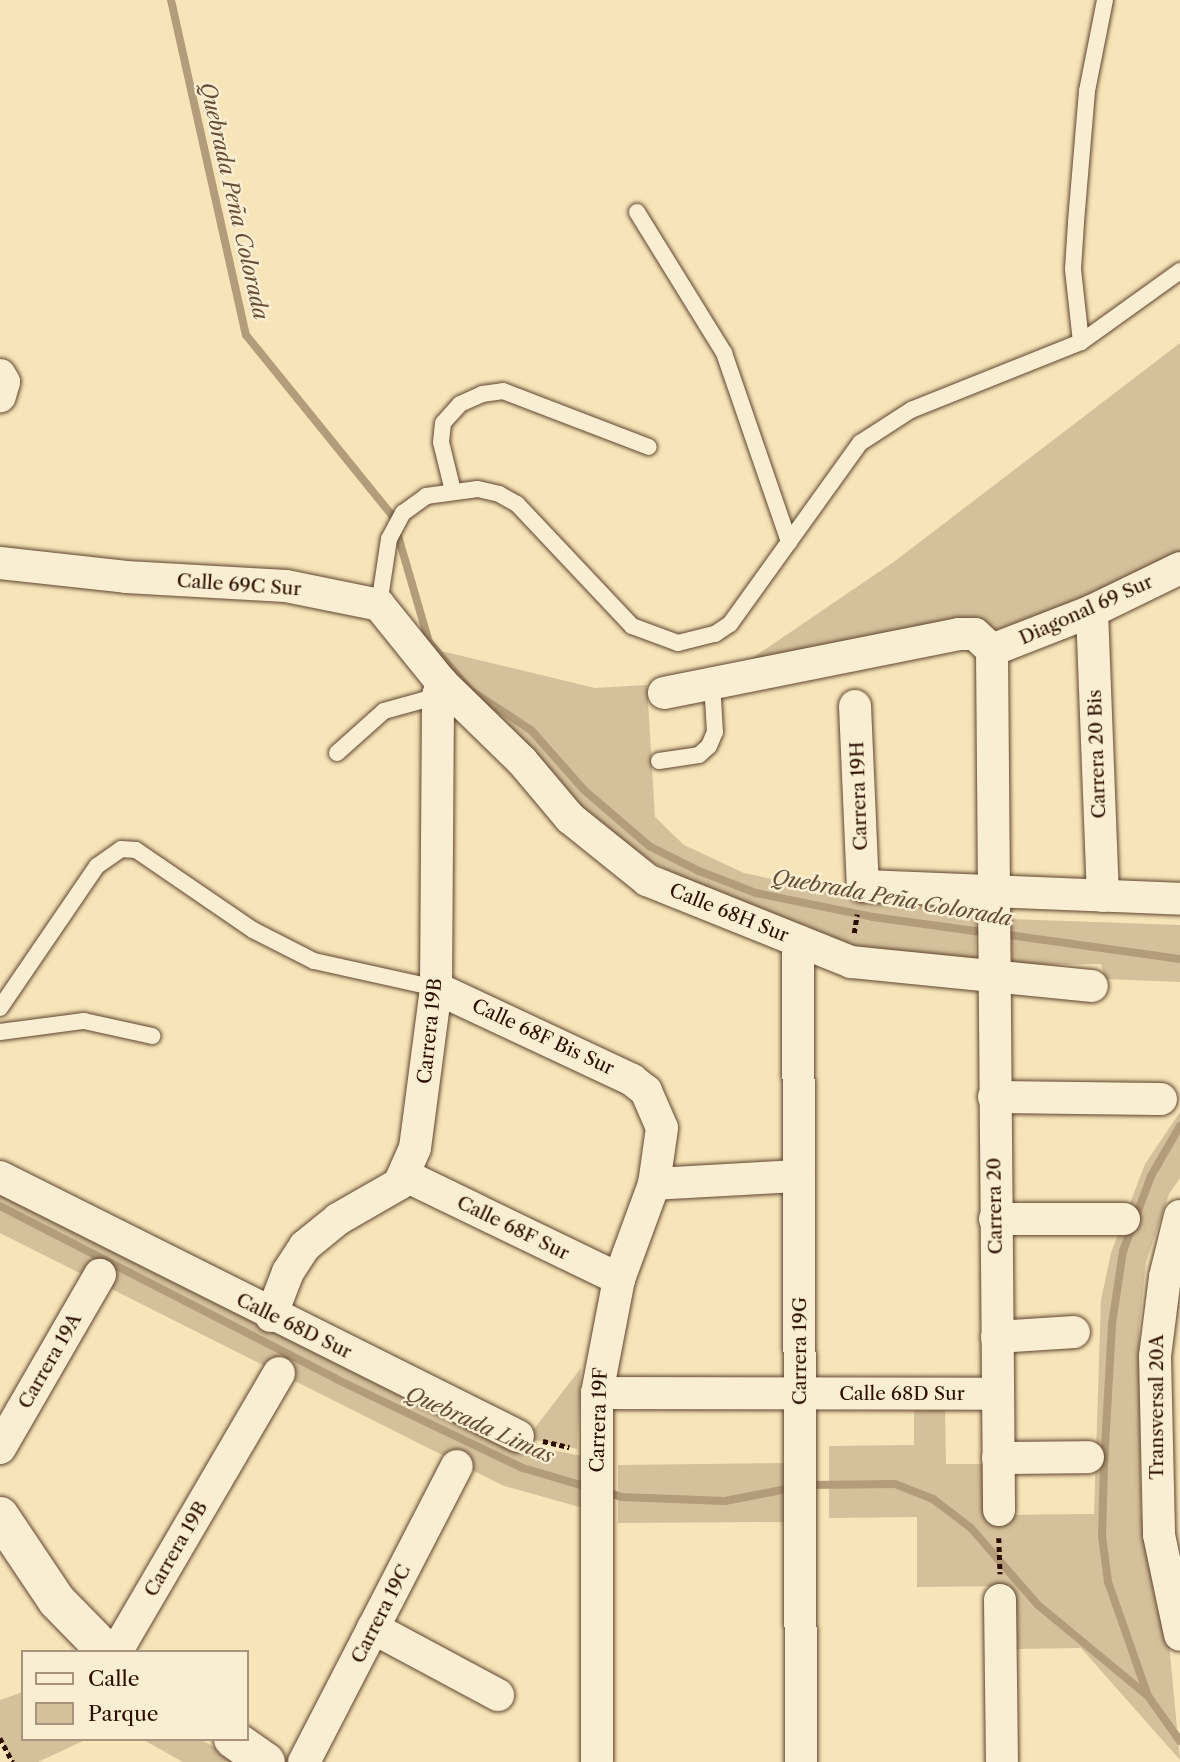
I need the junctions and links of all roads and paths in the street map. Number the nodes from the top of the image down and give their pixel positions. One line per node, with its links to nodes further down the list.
1 (1105, 0): 4 (lane)
2 (637, 212): 7 (lane)
3 (1180, 271): 4 (lane)
4 (1081, 342): 7 (lane)
5 (649, 447): 6 (lane)
6 (453, 491): 7 (lane); 10 (lane)
7 (789, 542)
8 (0, 563): 10 (street, Calle 69C Sur)
9 (1180, 568): 11 (street, Diagonal 69 Sur)
10 (379, 606): 14 (street)
11 (1092, 611): 12 (street, Diagonal 69 Sur); 19 (street, Carrera 20 Bis)
12 (992, 650): 13 (street); 21 (street, Carrera 20)
13 (712, 683): 15 (street); 18 (lane)
14 (440, 690): 17 (lane); 22 (street, Calle 68H Sur); 25 (street, Carrera 19B)
15 (664, 693)
16 (855, 706): 21 (street, Carrera 19H)
17 (337, 753)
18 (659, 761)
19 (1103, 896): 20 (street); 21 (street)
20 (1180, 899)
21 (992, 904): 23 (street, Carrera 20)
22 (798, 941): 23 (street, Calle 68H Sur); 33 (street, Carrera 19G)
23 (993, 964): 24 (street, Calle 68H Sur); 30 (street, Carrera 20)
24 (1092, 986)
25 (436, 988): 26 (lane); 29 (street, Calle 68F Bis Sur); 32 (street, Carrera 19B)
26 (0, 1008)
27 (0, 1032): 28 (lane)
28 (152, 1036)
29 (646, 1091): 35 (street, Carrera 19F)
30 (994, 1097): 31 (street); 36 (street, Carrera 20)
31 (1161, 1099)
32 (406, 1176): 40 (street, Calle 68F Sur); 41 (street)
33 (799, 1176): 35 (street); 47 (street, Carrera 19G)
34 (0, 1177): 41 (street, Calle 68D Sur)
35 (654, 1184): 40 (street, Carrera 19F)
36 (995, 1219): 37 (street); 43 (street, Carrera 20)
37 (1124, 1219)
38 (1178, 1226): 44 (street, Transversal 20A)
39 (100, 1275): 50 (street, Carrera 19A)
40 (619, 1279): 46 (street, Carrera 19F)
41 (271, 1316): 49 (street, Calle 68D Sur)
42 (1074, 1332): 43 (street)
43 (997, 1337): 48 (street, Carrera 20)
44 (1168, 1356): 55 (street, Transversal 20A)
45 (279, 1373): 63 (street, Carrera 19B)
46 (597, 1393): 47 (street, Calle 68D Sur); 54 (street, Carrera 19F)
47 (800, 1394): 48 (street, Calle 68D Sur); 71 (street, Carrera 19G)
48 (998, 1394): 52 (street, Carrera 20)
49 (518, 1436): 54 (path)
50 (0, 1448)
51 (1088, 1457): 52 (street)
52 (998, 1458): 56 (street, Carrera 20)
53 (457, 1466): 60 (street, Carrera 19C)
54 (597, 1466): 70 (street, Carrera 19F)
55 (1168, 1472): 58 (street, Transversal 20A)
56 (999, 1510): 59 (path)
57 (0, 1516): 62 (street)
58 (1175, 1598): 61 (street, Transversal 20A)
59 (1000, 1600): 72 (street)
60 (373, 1628): 64 (street); 69 (street, Carrera 19C)
61 (1180, 1635)
62 (105, 1650)
63 (117, 1650)
64 (498, 1695)
65 (0, 1738): 67 (path)
66 (236, 1741): 68 (street)
67 (13, 1762)
68 (266, 1762)
69 (304, 1762)
70 (597, 1762)
71 (801, 1762)
72 (1002, 1762)

